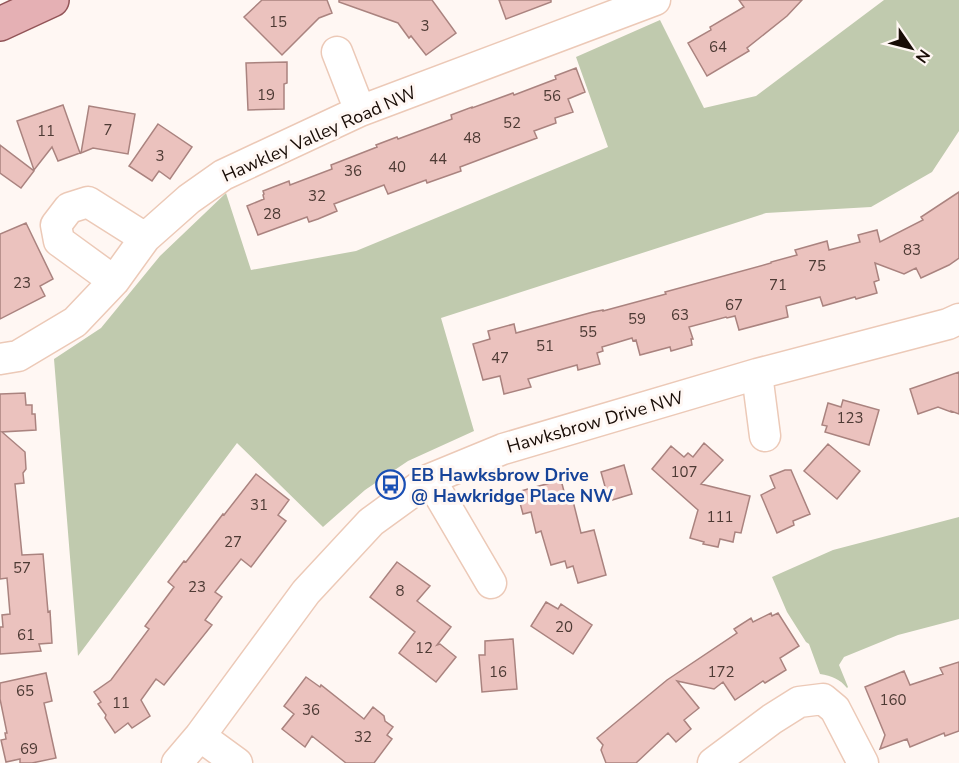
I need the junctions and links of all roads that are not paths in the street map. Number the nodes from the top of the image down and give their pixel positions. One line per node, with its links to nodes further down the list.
1 (52, 0): 4 (main road)
2 (655, 0): 3 (street, Hawkley Valley Road NW)
3 (604, 9): 6 (street, Hawkley Valley Road NW)
4 (0, 24)
5 (338, 52): 6 (street)
6 (360, 111): 7 (street, Hawkley Valley Road NW)
7 (145, 238): 8 (street, Hawkley Valley Road NW); 8 (street)
8 (114, 281): 10 (street, Hawkley Valley Road NW)
9 (959, 320): 11 (street, Hawksbrow Drive NW)
10 (0, 359)
11 (758, 374): 12 (street); 13 (street, Hawksbrow Drive NW)
12 (765, 436)
13 (429, 479): 14 (street); 15 (street, Hawksbrow Drive NW)
14 (491, 583)
15 (200, 736): 16 (street, Hawksbrow Drive NW); 17 (street)
16 (177, 763)
17 (237, 763)
18 (713, 763): 19 (street)
19 (863, 763)

